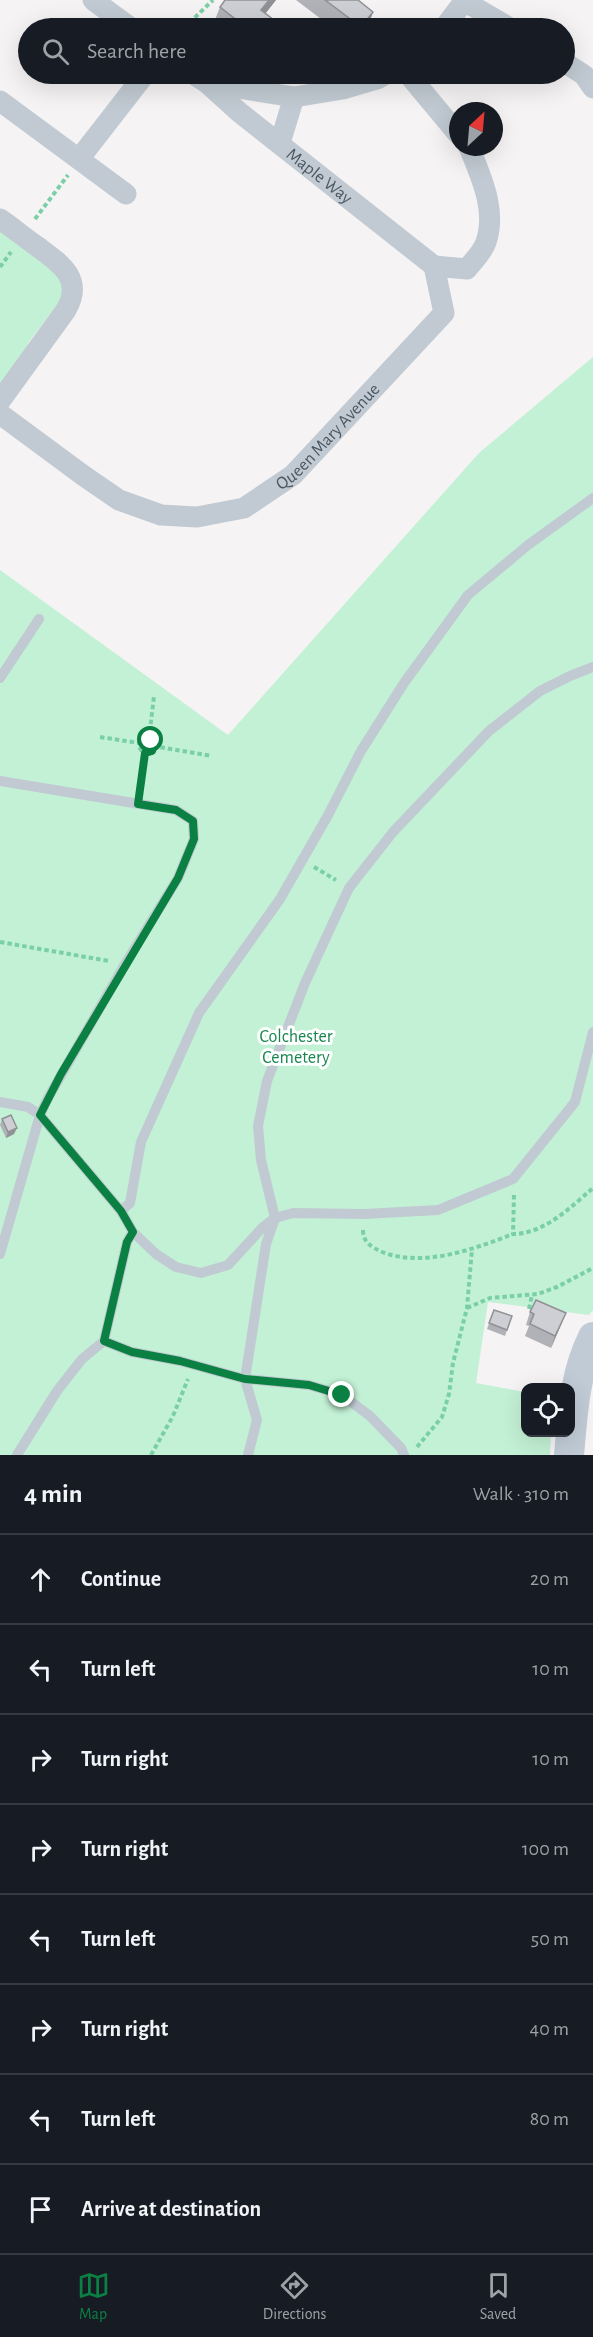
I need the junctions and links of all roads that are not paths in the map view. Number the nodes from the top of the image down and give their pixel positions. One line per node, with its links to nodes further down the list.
1 (93, 0): 3 (street)
2 (465, 0): 4 (street); 5 (street)
3 (117, 18)
4 (452, 18)
5 (494, 18)
6 (575, 69): 12 (street)
7 (137, 84): 18 (street)
8 (207, 84): 16 (street, Maple Way)
9 (230, 84): 13 (street)
10 (362, 84): 13 (street)
11 (416, 84): 15 (street)
12 (593, 88)
13 (294, 97): 16 (street)
14 (0, 100): 18 (street)
15 (449, 123)
16 (280, 143): 21 (street, Maple Way)
17 (472, 156): 21 (street)
18 (79, 159): 19 (street)
19 (126, 194)
20 (0, 219): 22 (street)
21 (434, 266): 23 (street, Queen Mary Avenue)
22 (0, 401)
23 (0, 414)
24 (593, 498): 32 (lane)
25 (39, 619): 27 (lane)
26 (593, 667): 33 (lane)
27 (0, 678)
28 (0, 781): 31 (lane)
29 (593, 1032): 33 (lane)
30 (0, 1102): 31 (lane)
31 (40, 1115): 32 (lane); 35 (lane)
32 (121, 1211): 34 (lane)
33 (274, 1218): 34 (lane); 38 (lane)
34 (133, 1232): 37 (lane)
35 (0, 1254)
36 (593, 1337): 42 (main road)
37 (104, 1341): 38 (lane); 39 (lane)
38 (245, 1379): 40 (lane); 41 (lane)
39 (18, 1455)
40 (249, 1455)
41 (404, 1455)
42 (569, 1455)

